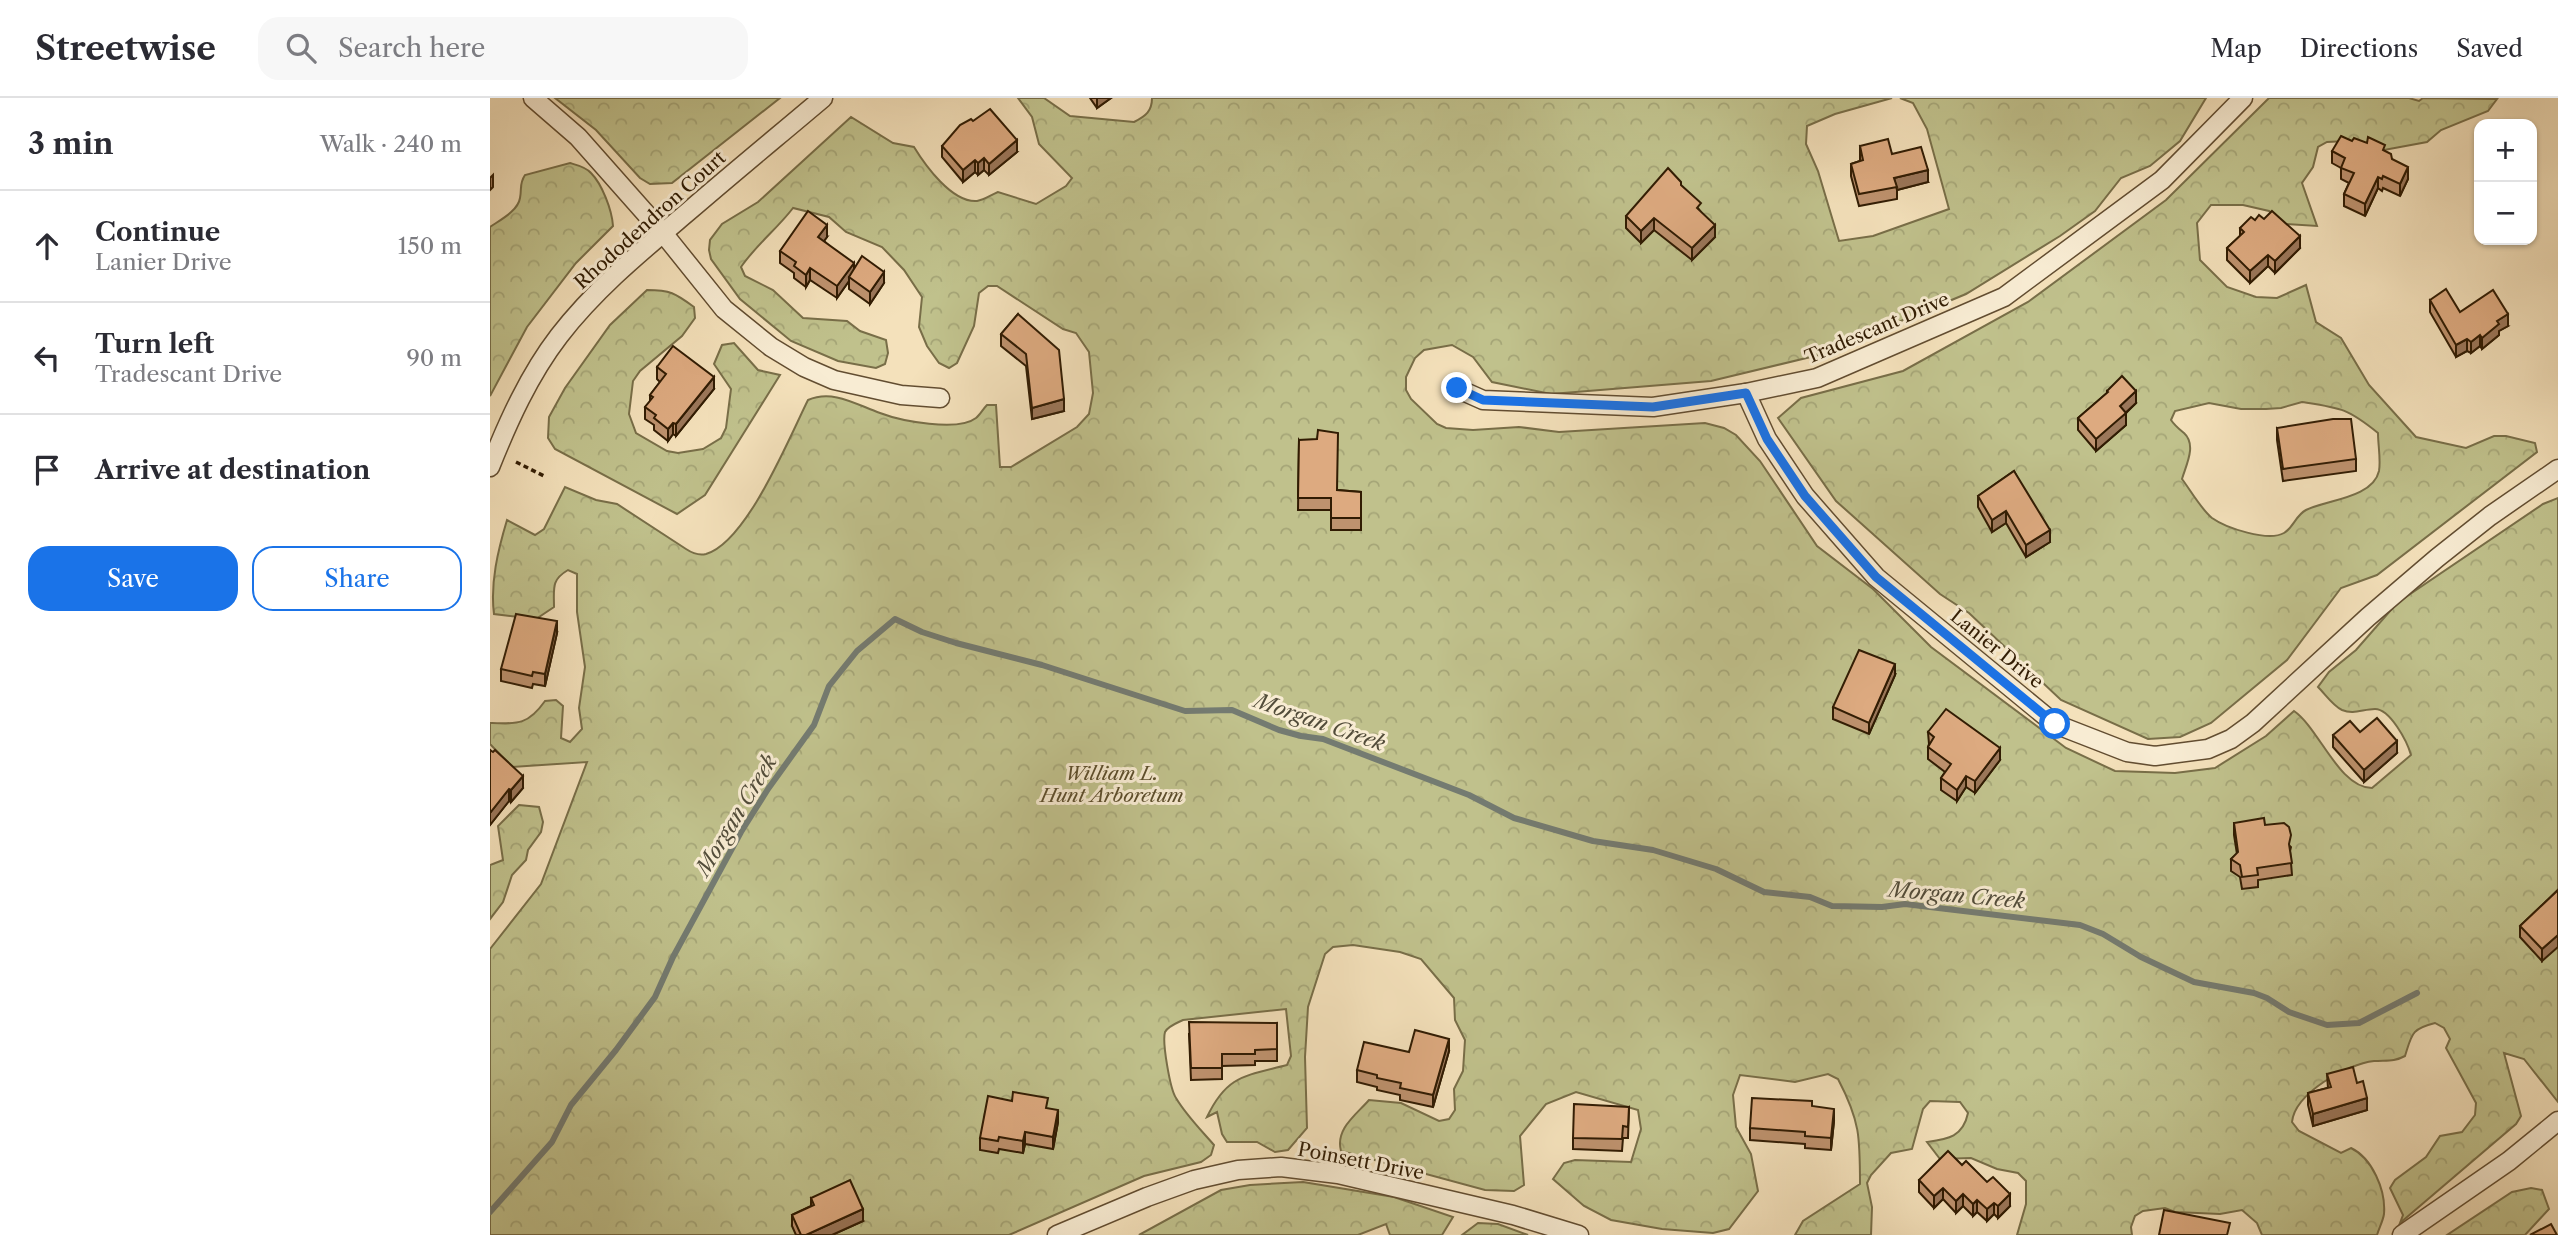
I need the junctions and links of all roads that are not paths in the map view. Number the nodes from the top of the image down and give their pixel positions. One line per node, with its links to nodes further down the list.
1 (533, 98): 4 (street)
2 (822, 98): 4 (street, Rhododendron Court)
3 (2243, 98): 6 (street, Tradescant Drive)
4 (663, 233): 7 (street); 8 (street, Rhododendron Court)
5 (1457, 388): 6 (street, Tradescant Drive)
6 (1746, 393): 9 (street, Lanier Drive)
7 (940, 398)
8 (490, 467)
9 (2558, 469)
10 (2558, 1121): 13 (street)
11 (1056, 1235): 12 (street, Poinsett Drive)
12 (1580, 1235)
13 (2402, 1235)

